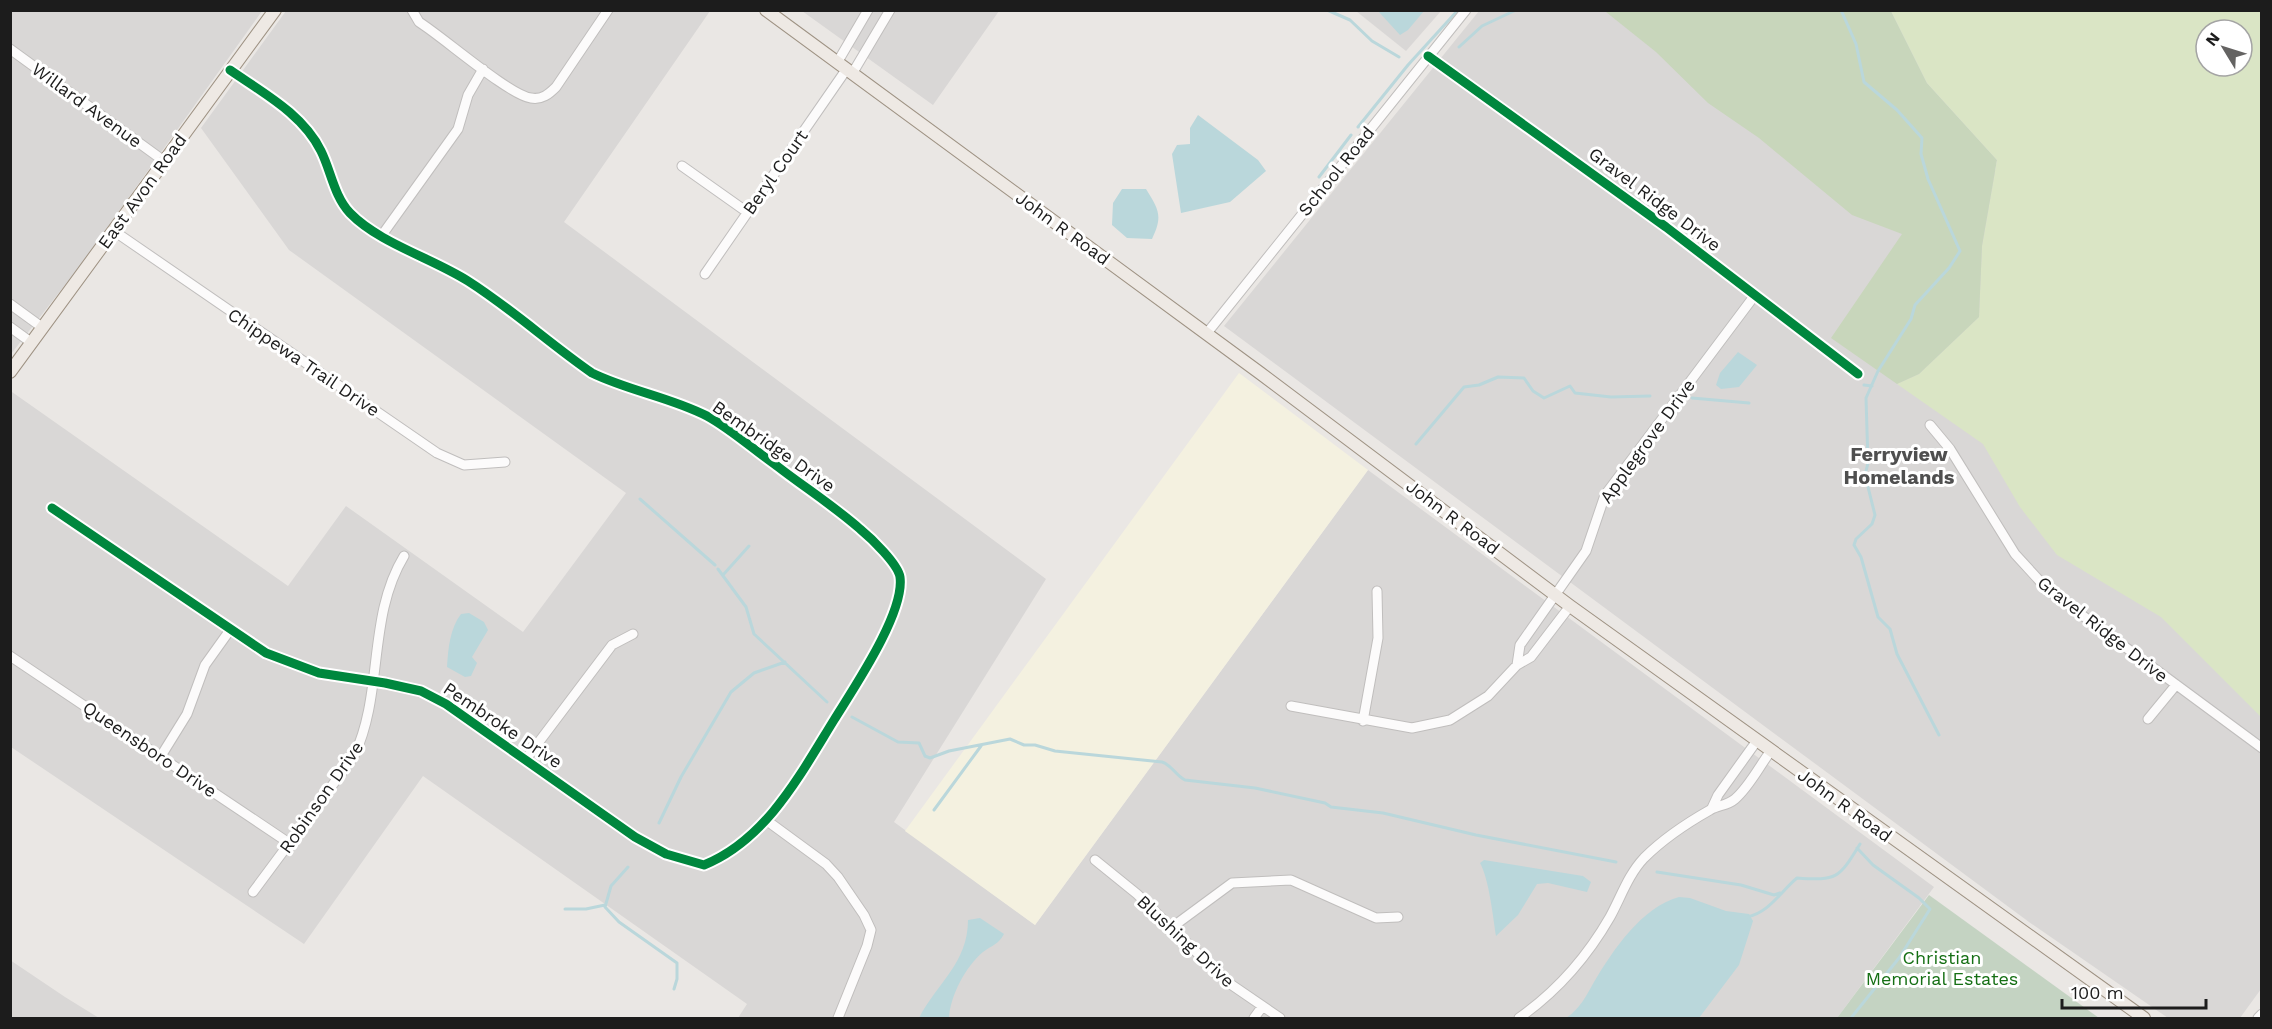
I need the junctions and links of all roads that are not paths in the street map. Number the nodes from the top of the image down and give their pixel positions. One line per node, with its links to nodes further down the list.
1 (275, 10): 12 (main road, East Avon Road)
2 (412, 10): 10 (street)
3 (608, 10): 10 (street)
4 (766, 10): 11 (main road, John R Road)
5 (868, 10): 11 (street)
6 (890, 10): 11 (street)
7 (1466, 10): 9 (street, School Road)
8 (10, 49): 13 (street, Willard Avenue)
9 (1428, 56): 19 (street, Gravel Ridge Drive); 23 (street, School Road)
10 (483, 69): 17 (street)
11 (845, 69): 15 (street, Beryl Court); 23 (main road, John R Road)
12 (230, 70): 13 (main road, East Avon Road); 17 (street, Bembridge Drive)
13 (164, 161): 16 (main road, East Avon Road)
14 (682, 166): 15 (street)
15 (747, 212): 18 (street, Beryl Court)
16 (114, 231): 22 (main road, East Avon Road); 28 (street, Chippewa Trail Drive)
17 (382, 235): 49 (street, Bembridge Drive)
18 (705, 274)
19 (1755, 295): 26 (street, Gravel Ridge Drive); 32 (street, Applegrove Drive)
20 (10, 304): 22 (street)
21 (10, 327): 24 (street)
22 (43, 328): 24 (main road, East Avon Road)
23 (1207, 333): 32 (main road, John R Road)
24 (32, 343): 25 (main road, East Avon Road)
25 (10, 372)
26 (1858, 374)
27 (1930, 425): 39 (street, Gravel Ridge Drive)
28 (505, 462)
29 (52, 508): 34 (street, Pembroke Drive)
30 (404, 556): 38 (street, Robinson Drive)
31 (1377, 591): 42 (street)
32 (1555, 595): 33 (main road, John R Road); 37 (street, Applegrove Drive)
33 (1569, 606): 37 (street); 43 (main road, John R Road)
34 (230, 630): 38 (street, Pembroke Drive); 46 (street)
35 (633, 634): 47 (street)
36 (10, 656): 46 (street, Queensboro Drive)
37 (1517, 665): 42 (street)
38 (372, 681): 47 (street, Pembroke Drive); 50 (street, Robinson Drive)
39 (2176, 685): 41 (street); 44 (street, Gravel Ridge Drive)
40 (1291, 706): 42 (street)
41 (2148, 719)
42 (1363, 720)
43 (1756, 742): 45 (main road, John R Road); 48 (street)
44 (2262, 748)
45 (1770, 752): 48 (street); 61 (main road, John R Road)
46 (161, 756): 50 (street, Queensboro Drive)
47 (526, 759): 49 (street, Pembroke Drive)
48 (1712, 808): 60 (street)
49 (766, 820): 57 (street)
50 (289, 843): 52 (street, Robinson Drive)
51 (1095, 860): 54 (street, Blushing Drive)
52 (253, 892)
53 (1398, 917): 54 (street)
54 (1171, 928): 55 (street, Blushing Drive)
55 (1262, 1007): 58 (street); 59 (street, Blushing Drive)
56 (2262, 1014): 62 (street)
57 (838, 1018)
58 (1254, 1018)
59 (1280, 1018)
60 (1519, 1018)
61 (2144, 1018)
62 (2258, 1018)

